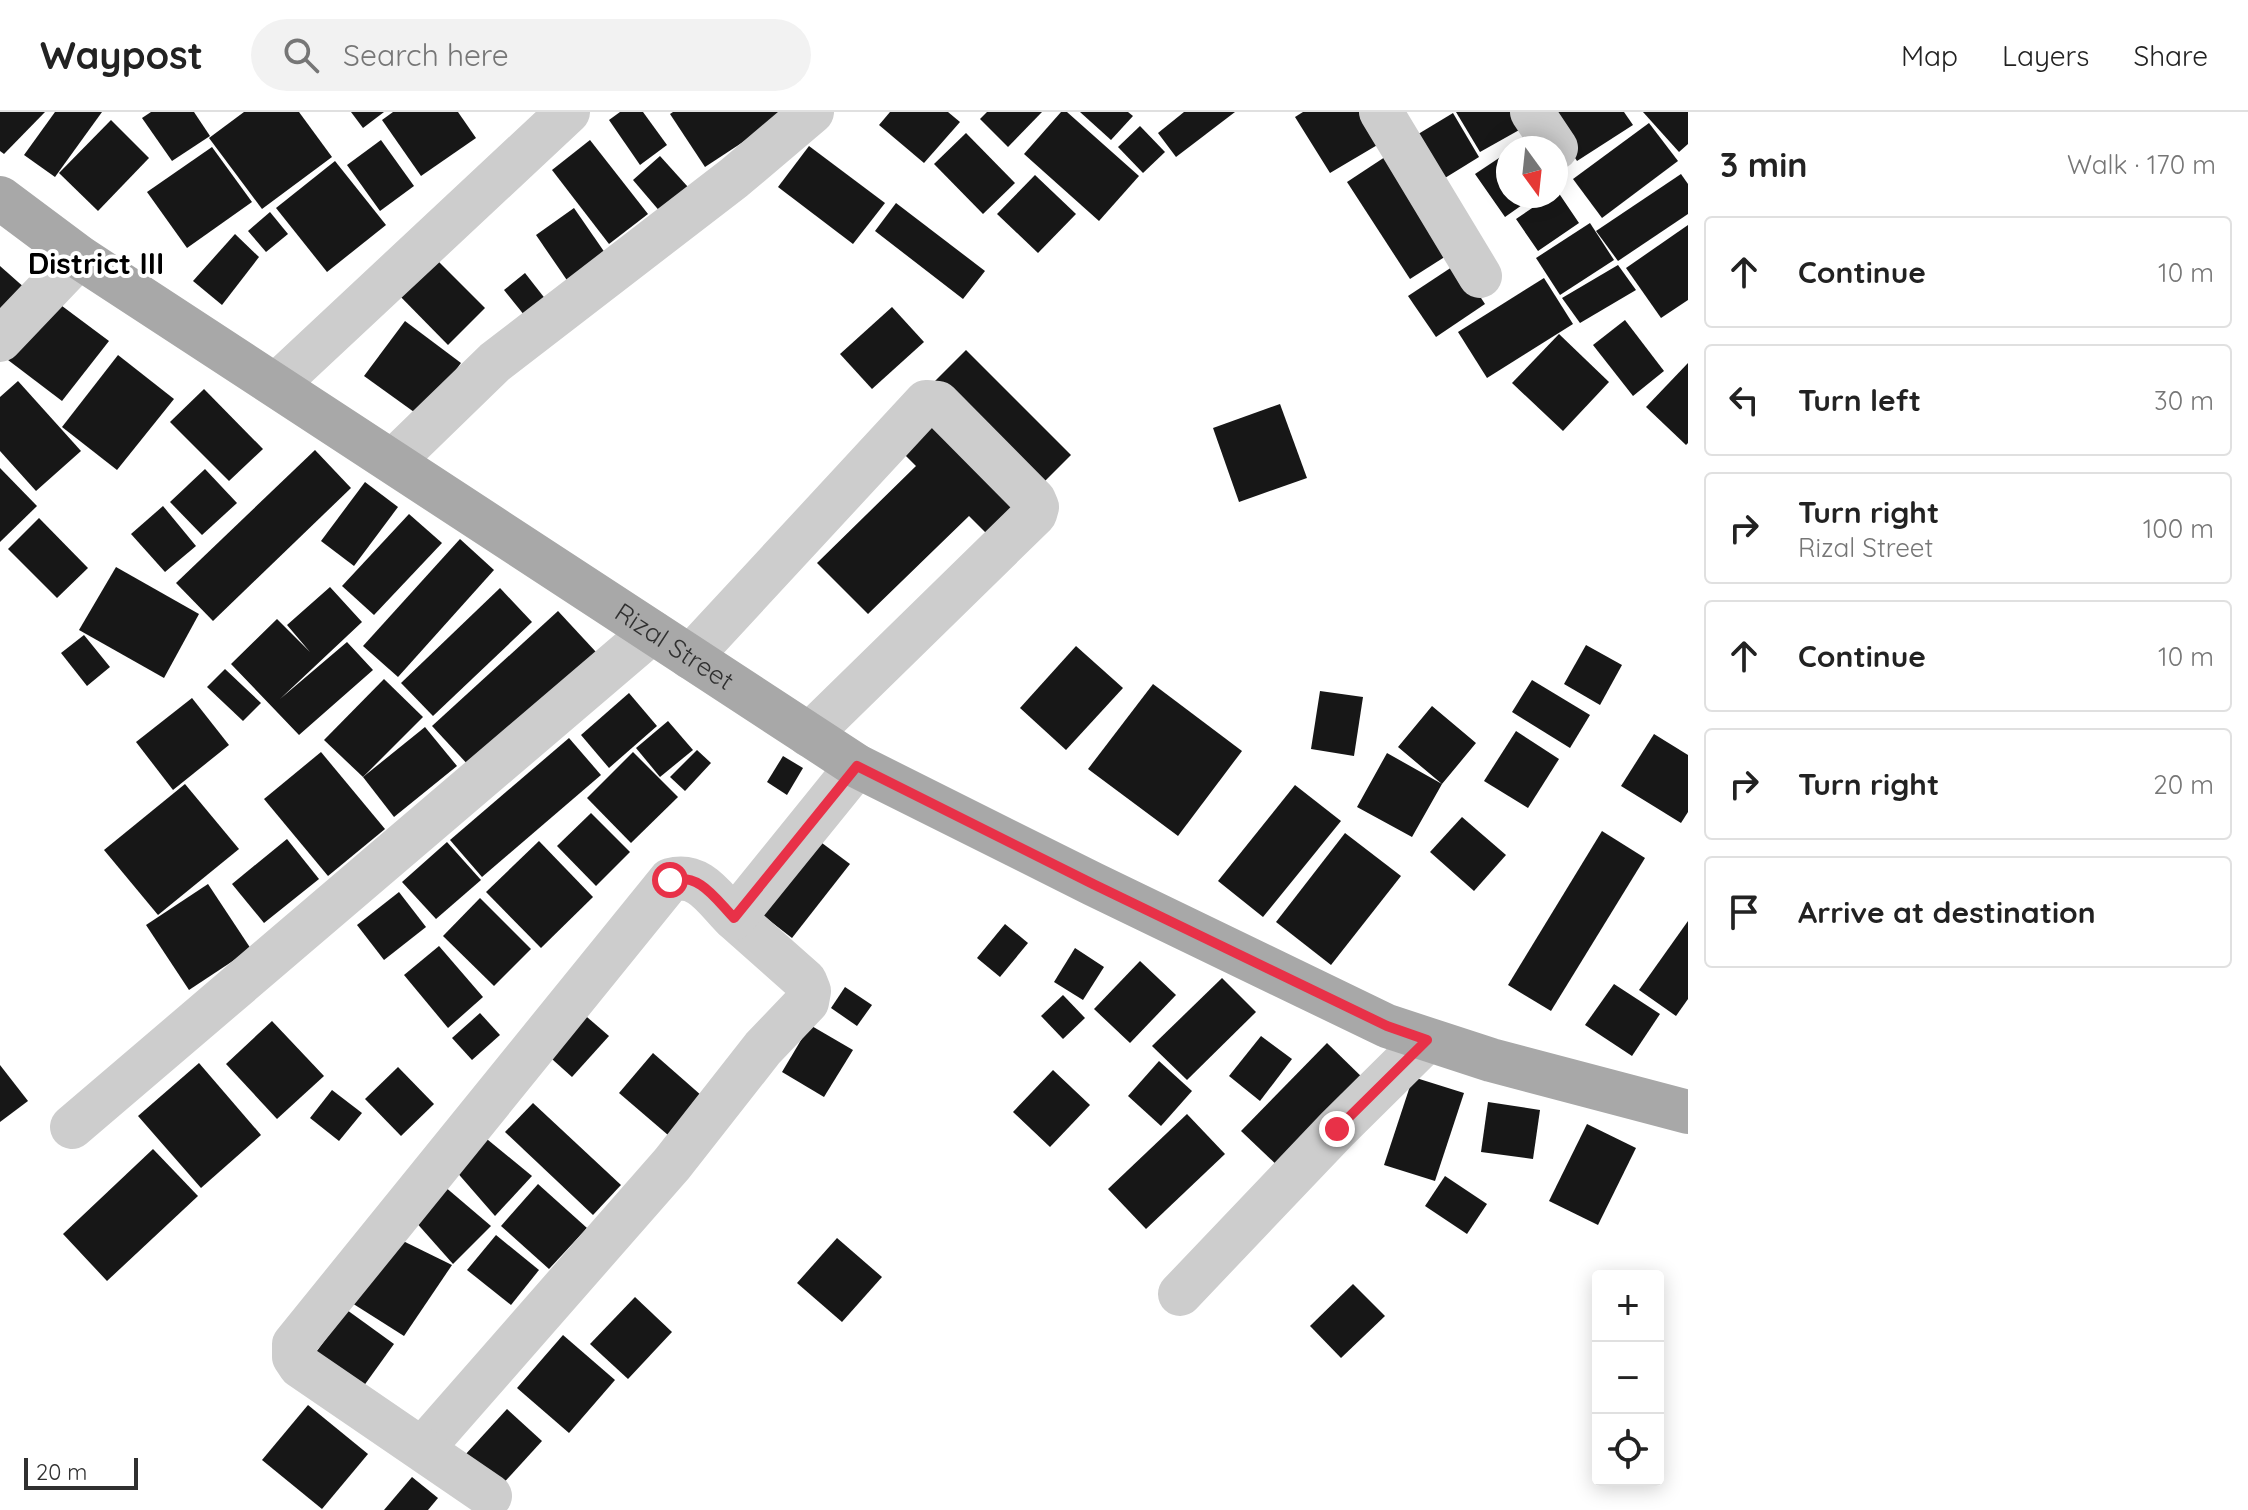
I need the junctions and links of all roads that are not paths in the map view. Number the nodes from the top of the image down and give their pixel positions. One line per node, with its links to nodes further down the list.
1 (568, 112): 10 (street)
2 (812, 112): 11 (street)
3 (1381, 112): 8 (street)
4 (1532, 112): 5 (street)
5 (1547, 136)
6 (0, 198): 7 (main road, Rizal Street)
7 (79, 257): 9 (street); 10 (main road, Rizal Street)
8 (1480, 276)
9 (0, 340)
10 (277, 384): 11 (main road, Rizal Street)
11 (393, 461): 12 (main road, Rizal Street)
12 (652, 632): 13 (main road, Rizal Street); 19 (street)
13 (690, 657): 14 (main road, Rizal Street); 14 (street)
14 (809, 735): 15 (main road, Rizal Street)
15 (857, 766): 16 (street); 17 (main road, Rizal Street)
16 (734, 918): 21 (street); 21 (street)
17 (1407, 1033): 18 (main road, Rizal Street); 20 (street)
18 (1688, 1112)
19 (72, 1127)
20 (1180, 1294)
21 (423, 1448): 22 (street)
22 (490, 1496)

